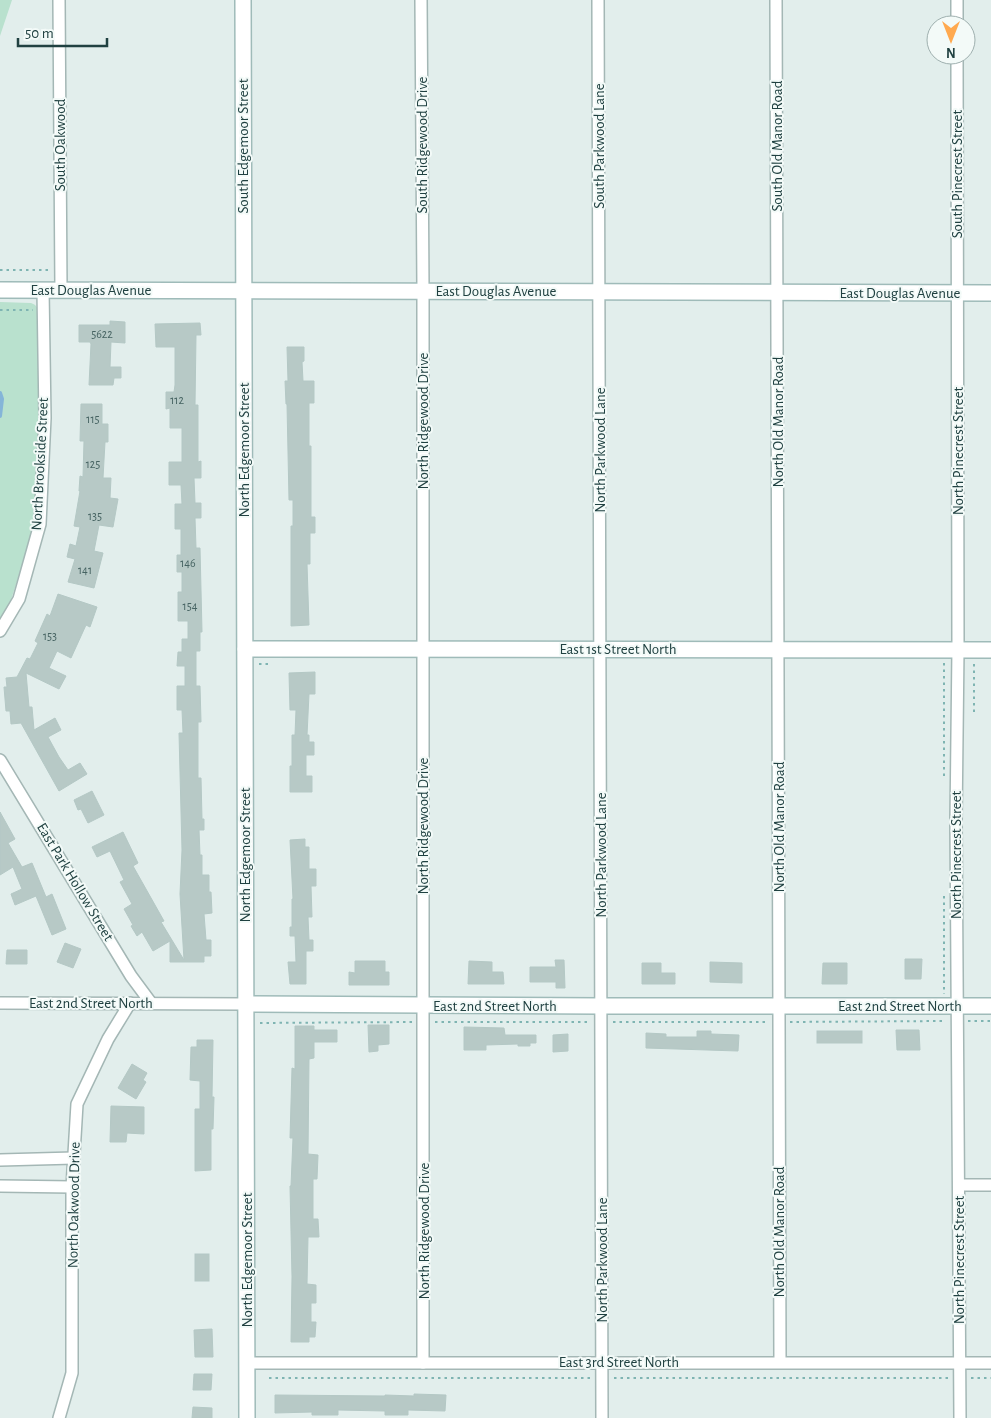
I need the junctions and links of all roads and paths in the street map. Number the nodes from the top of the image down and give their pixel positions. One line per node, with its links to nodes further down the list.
1 (60, 0): 10 (street, South Oakwood)
2 (242, 0): 15 (street, South Edgemoor Street)
3 (421, 0): 14 (street, South Ridgewood Drive)
4 (598, 0): 16 (street, South Parkwood Lane)
5 (776, 0): 17 (street, South Old Manor Road)
6 (957, 0): 7 (street)
7 (957, 15)
8 (957, 65): 18 (street, South Pinecrest Street)
9 (0, 270): 10 (path)
10 (60, 270): 13 (street, South Oakwood)
11 (0, 290): 12 (street, East Douglas Avenue)
12 (43, 290): 13 (street, East Douglas Avenue); 21 (street, North Brookside Street)
13 (60, 290): 15 (street, East Douglas Avenue)
14 (423, 290): 15 (street, East Douglas Avenue); 16 (street, East Douglas Avenue); 24 (street, North Ridgewood Drive)
15 (244, 291): 23 (street, North Edgemoor Street)
16 (599, 291): 17 (street, East Douglas Avenue); 25 (street, North Parkwood Lane)
17 (778, 292): 18 (street, East Douglas Avenue); 26 (street, North Old Manor Road)
18 (957, 293): 19 (street, East Douglas Avenue); 27 (street, North Pinecrest Street)
19 (991, 293)
20 (0, 310): 21 (path)
21 (43, 310): 22 (street, North Brookside Street)
22 (0, 631)
23 (245, 649): 24 (street, East 1st Street North); 35 (street, North Edgemoor Street)
24 (423, 649): 25 (street, East 1st Street North); 36 (street, North Ridgewood Drive)
25 (601, 649): 26 (street, East 1st Street North); 37 (street, North Parkwood Lane)
26 (778, 649): 27 (street, East 1st Street North); 40 (street, North Old Manor Road)
27 (958, 649): 28 (street, East 1st Street North); 39 (street, North Pinecrest Street)
28 (991, 650)
29 (974, 663): 30 (path)
30 (974, 712)
31 (0, 760): 34 (street, East Park Hollow Street)
32 (0, 1003): 33 (street, East 2nd Street North)
33 (130, 1003): 34 (street, East 2nd Street North); 45 (street, North Oakwood Drive)
34 (152, 1003): 35 (street, East 2nd Street North)
35 (245, 1004): 36 (street, East 2nd Street North); 54 (street, North Edgemoor Street)
36 (423, 1005): 37 (street, East 2nd Street North); 42 (street, North Ridgewood Drive)
37 (601, 1006): 40 (street, East 2nd Street North); 43 (street, North Parkwood Lane)
38 (991, 1006): 39 (street, East 2nd Street North)
39 (957, 1013): 40 (street, East 2nd Street North); 40 (path); 41 (path); 47 (street, North Pinecrest Street)
40 (779, 1014): 43 (path); 53 (street, North Old Manor Road)
41 (991, 1021)
42 (423, 1022): 43 (path); 44 (path); 51 (street, North Ridgewood Drive)
43 (601, 1022): 52 (street, North Parkwood Lane)
44 (260, 1023)
45 (74, 1158): 46 (street); 50 (street, North Oakwood Drive)
46 (0, 1160)
47 (959, 1185): 48 (street); 55 (street, North Pinecrest Street)
48 (991, 1185)
49 (0, 1186): 50 (street)
50 (72, 1187): 61 (street, North Oakwood Drive)
51 (423, 1362): 52 (street, East 3rd Street North); 54 (street, East 3rd Street North)
52 (602, 1362): 53 (street, East 3rd Street North); 58 (street, North Parkwood Lane)
53 (780, 1362): 55 (street, East 3rd Street North)
54 (247, 1363): 62 (street, North Edgemoor Street)
55 (960, 1363): 56 (street, East 3rd Street North); 59 (street, North Pinecrest Street)
56 (991, 1363)
57 (269, 1378): 58 (path)
58 (602, 1378): 59 (path); 63 (street, North Parkwood Lane)
59 (960, 1378): 60 (path); 64 (street, North Pinecrest Street)
60 (991, 1378)
61 (59, 1418)
62 (247, 1418)
63 (602, 1418)
64 (960, 1418)

